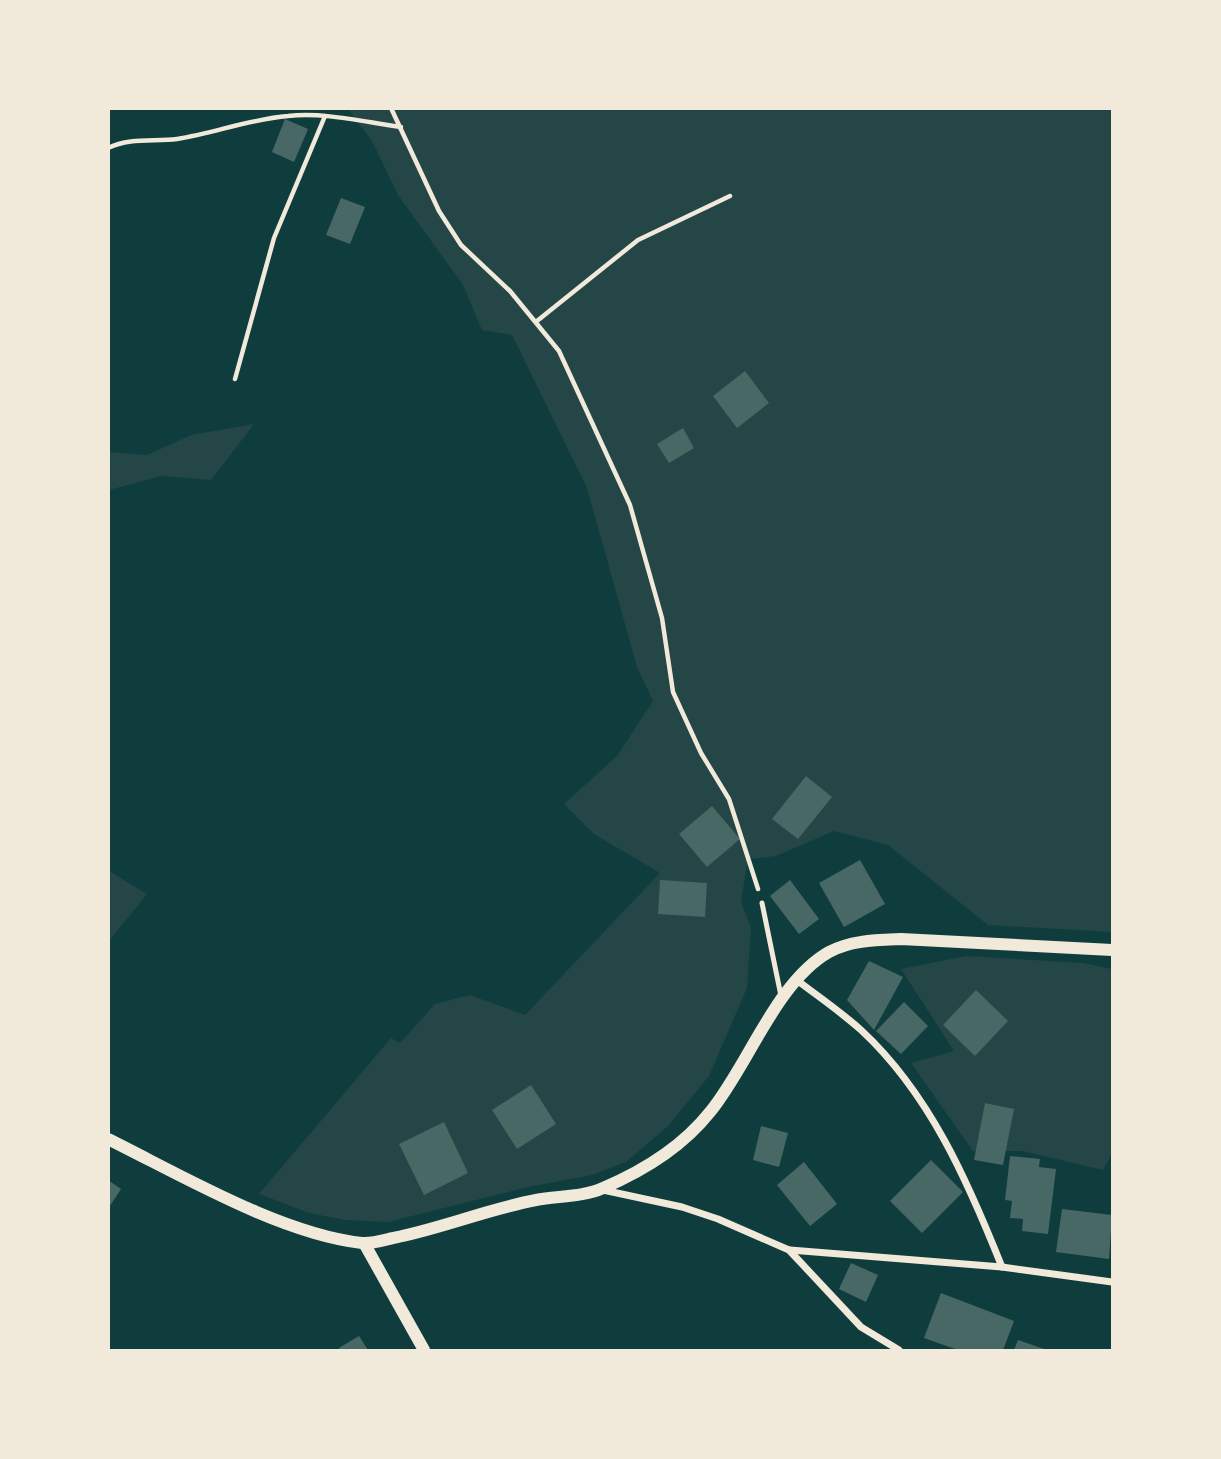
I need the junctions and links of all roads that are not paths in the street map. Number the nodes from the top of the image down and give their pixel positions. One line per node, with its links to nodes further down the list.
1 (762, 903): 4 (lane)
2 (1112, 950): 3 (street)
3 (797, 981): 4 (street); 9 (street)
4 (782, 1000): 6 (street)
5 (108, 1139): 7 (street)
6 (601, 1190): 7 (street); 8 (street)
7 (364, 1243): 11 (street)
8 (789, 1250): 9 (street); 12 (street)
9 (1002, 1267): 10 (street)
10 (1112, 1282)
11 (424, 1350)
12 (899, 1350)

